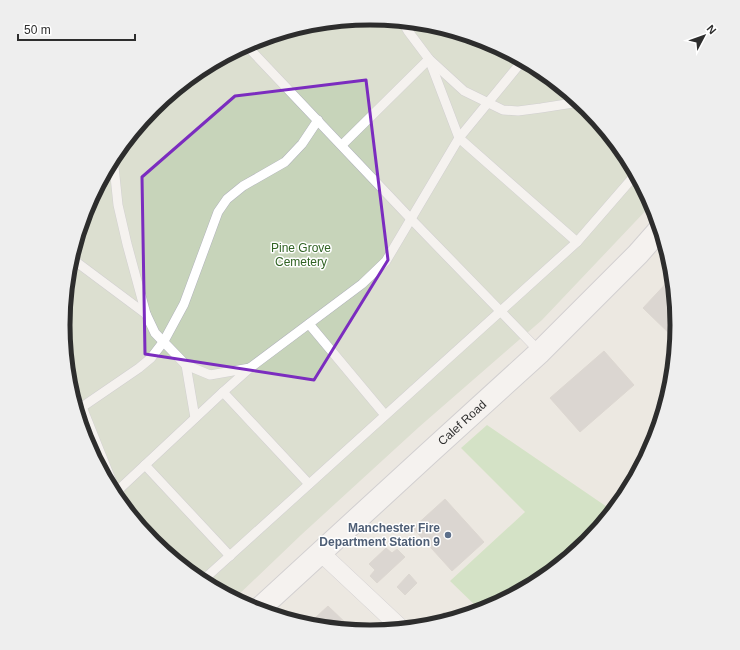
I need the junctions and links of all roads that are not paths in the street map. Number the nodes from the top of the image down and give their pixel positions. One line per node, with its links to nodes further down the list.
1 (406, 28): 3 (lane)
2 (251, 50): 7 (lane)
3 (429, 59): 5 (lane); 8 (lane); 9 (lane)
4 (519, 64): 5 (lane)
5 (488, 102): 6 (lane); 8 (lane)
6 (572, 103)
7 (318, 120): 9 (lane); 19 (lane)
8 (459, 138): 12 (lane); 14 (lane)
9 (342, 146): 12 (lane)
10 (114, 168): 17 (lane)
11 (632, 179): 14 (lane)
12 (411, 219): 16 (lane); 18 (lane)
13 (656, 234): 20 (main road, Calef Road)
14 (577, 242): 16 (lane)
15 (77, 262): 17 (lane)
16 (500, 311): 20 (lane); 25 (lane)
17 (146, 314): 19 (lane)
18 (309, 324): 22 (lane); 25 (lane)
19 (164, 341): 21 (lane); 24 (lane)
20 (540, 352): 30 (main road, Calef Road)
21 (186, 365): 22 (lane); 26 (lane)
22 (251, 367): 23 (lane)
23 (223, 392): 26 (lane); 28 (lane)
24 (81, 407)
25 (385, 415): 28 (lane)
26 (195, 418): 27 (lane)
27 (145, 465): 29 (lane); 31 (lane)
28 (309, 484): 31 (lane)
29 (119, 489)
30 (321, 553): 33 (main road, Calef Road); 34 (street)
31 (230, 556): 32 (lane)
32 (207, 577)
33 (263, 605)
34 (396, 623)

